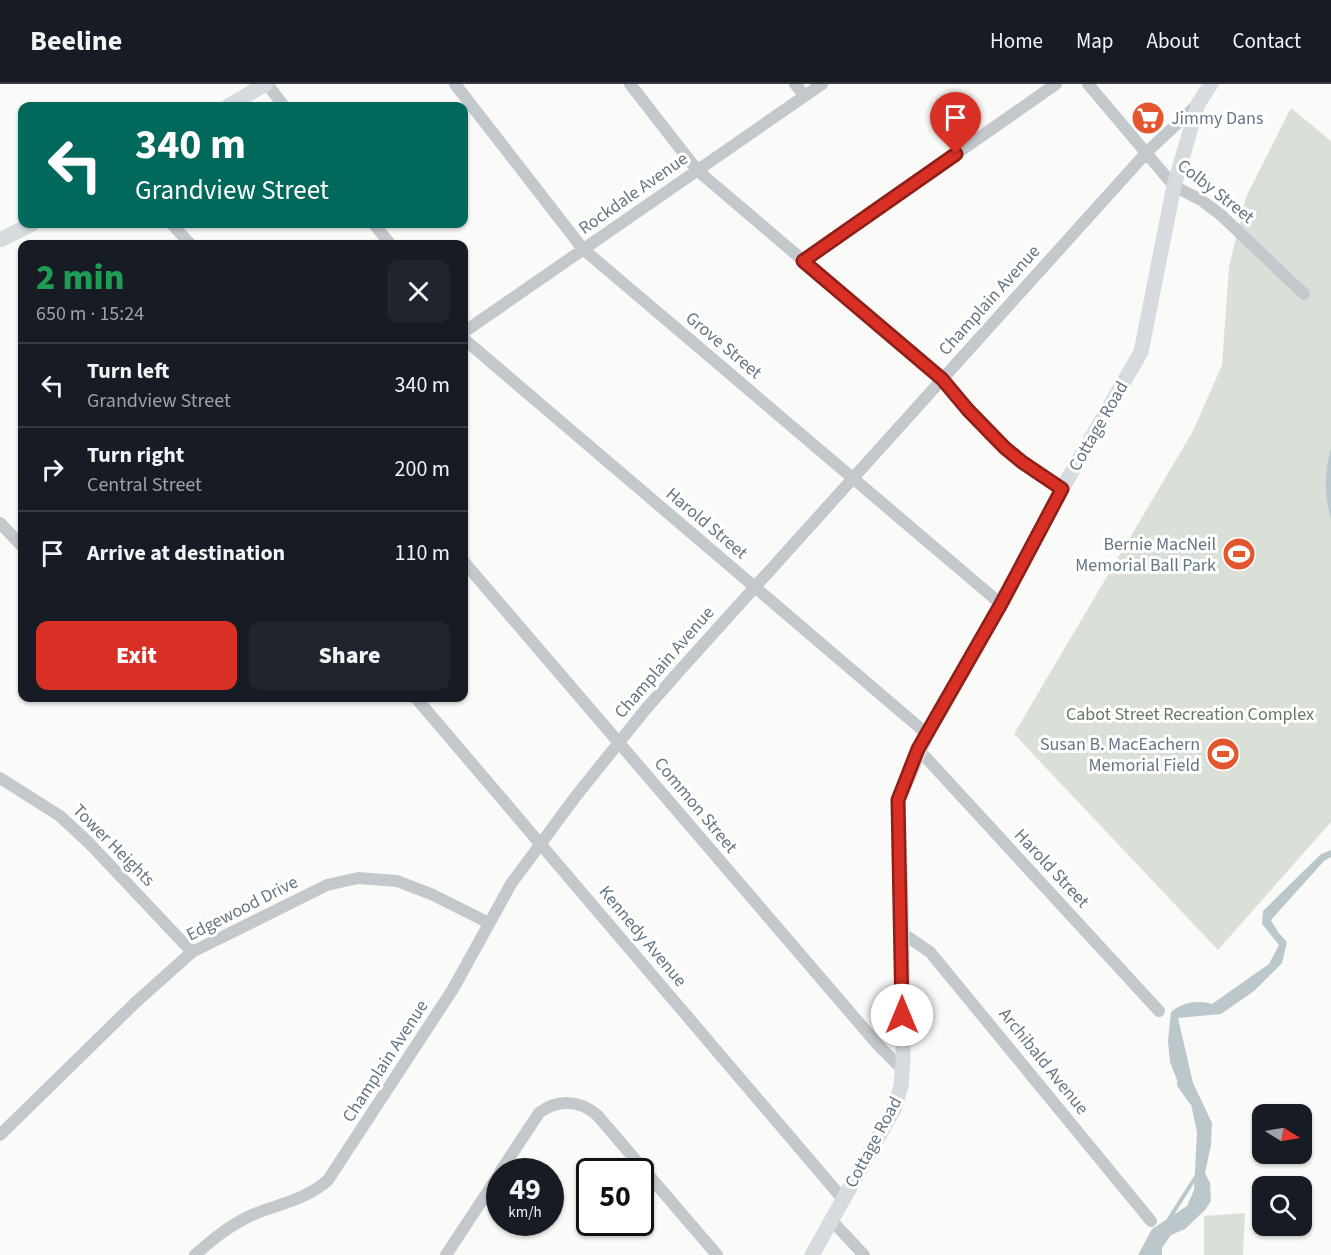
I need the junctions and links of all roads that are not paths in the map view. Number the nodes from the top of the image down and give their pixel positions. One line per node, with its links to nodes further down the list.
1 (267, 84): 10 (main road); 11 (street)
2 (455, 84): 22 (street, Grove Street)
3 (630, 84): 14 (street)
4 (795, 84): 9 (street)
5 (822, 84): 9 (street, Rockdale Avenue)
6 (1056, 84): 23 (street)
7 (1088, 84): 13 (street, Colby Street)
8 (1211, 84): 12 (main road, Cottage Road)
9 (805, 96): 14 (street, Rockdale Avenue)
10 (235, 102)
11 (281, 102)
12 (1198, 104): 13 (street, Champlain Avenue); 15 (main road, Cottage Road)
13 (1147, 152): 15 (street, Colby Street); 27 (street, Champlain Avenue)
14 (697, 170): 22 (street, Rockdale Avenue); 23 (street)
15 (1174, 186): 24 (street, Colby Street); 29 (main road, Cottage Road)
16 (24, 228): 19 (main road)
17 (176, 228): 20 (street)
18 (377, 228): 21 (street)
19 (0, 240)
20 (186, 240)
21 (387, 240)
22 (583, 249): 25 (street, Rockdale Avenue); 28 (street, Grove Street)
23 (803, 261): 27 (street)
24 (1304, 294)
25 (468, 329)
26 (468, 342): 33 (street, Harold Street)
27 (942, 379): 28 (street, Champlain Avenue); 29 (street)
28 (852, 478): 33 (street, Champlain Avenue); 34 (street, Grove Street)
29 (1062, 489): 34 (main road, Cottage Road)
30 (0, 523): 31 (street)
31 (18, 542)
32 (468, 567): 37 (street, Common Street)
33 (754, 586): 36 (street, Harold Street); 37 (street, Champlain Avenue)
34 (1001, 604): 36 (main road, Cottage Road)
35 (419, 702): 40 (street, Kennedy Avenue)
36 (927, 734): 38 (main road, Cottage Road)
37 (619, 743): 40 (street, Champlain Avenue); 45 (street, Common Street)
38 (918, 749): 42 (main road, Cottage Road); 44 (street, Harold Street)
39 (0, 778): 43 (street, Tower Heights)
40 (540, 843): 41 (street, Champlain Avenue); 49 (street, Kennedy Avenue)
41 (489, 923): 43 (street, Edgewood Drive); 52 (street, Champlain Avenue)
42 (902, 933): 45 (main road, Cottage Road); 51 (street, Archibald Avenue)
43 (192, 952): 46 (street, Edgewood Drive)
44 (1159, 1011)
45 (903, 1069): 49 (main road, Cottage Road)
46 (0, 1135)
47 (509, 1158): 54 (street)
48 (486, 1194): 53 (street)
49 (842, 1198): 50 (main road, Cottage Road)
50 (832, 1221): 55 (main road, Cottage Road); 56 (street)
51 (1151, 1221)
52 (195, 1255)
53 (446, 1255)
54 (717, 1255)
55 (812, 1255)
56 (864, 1255)

